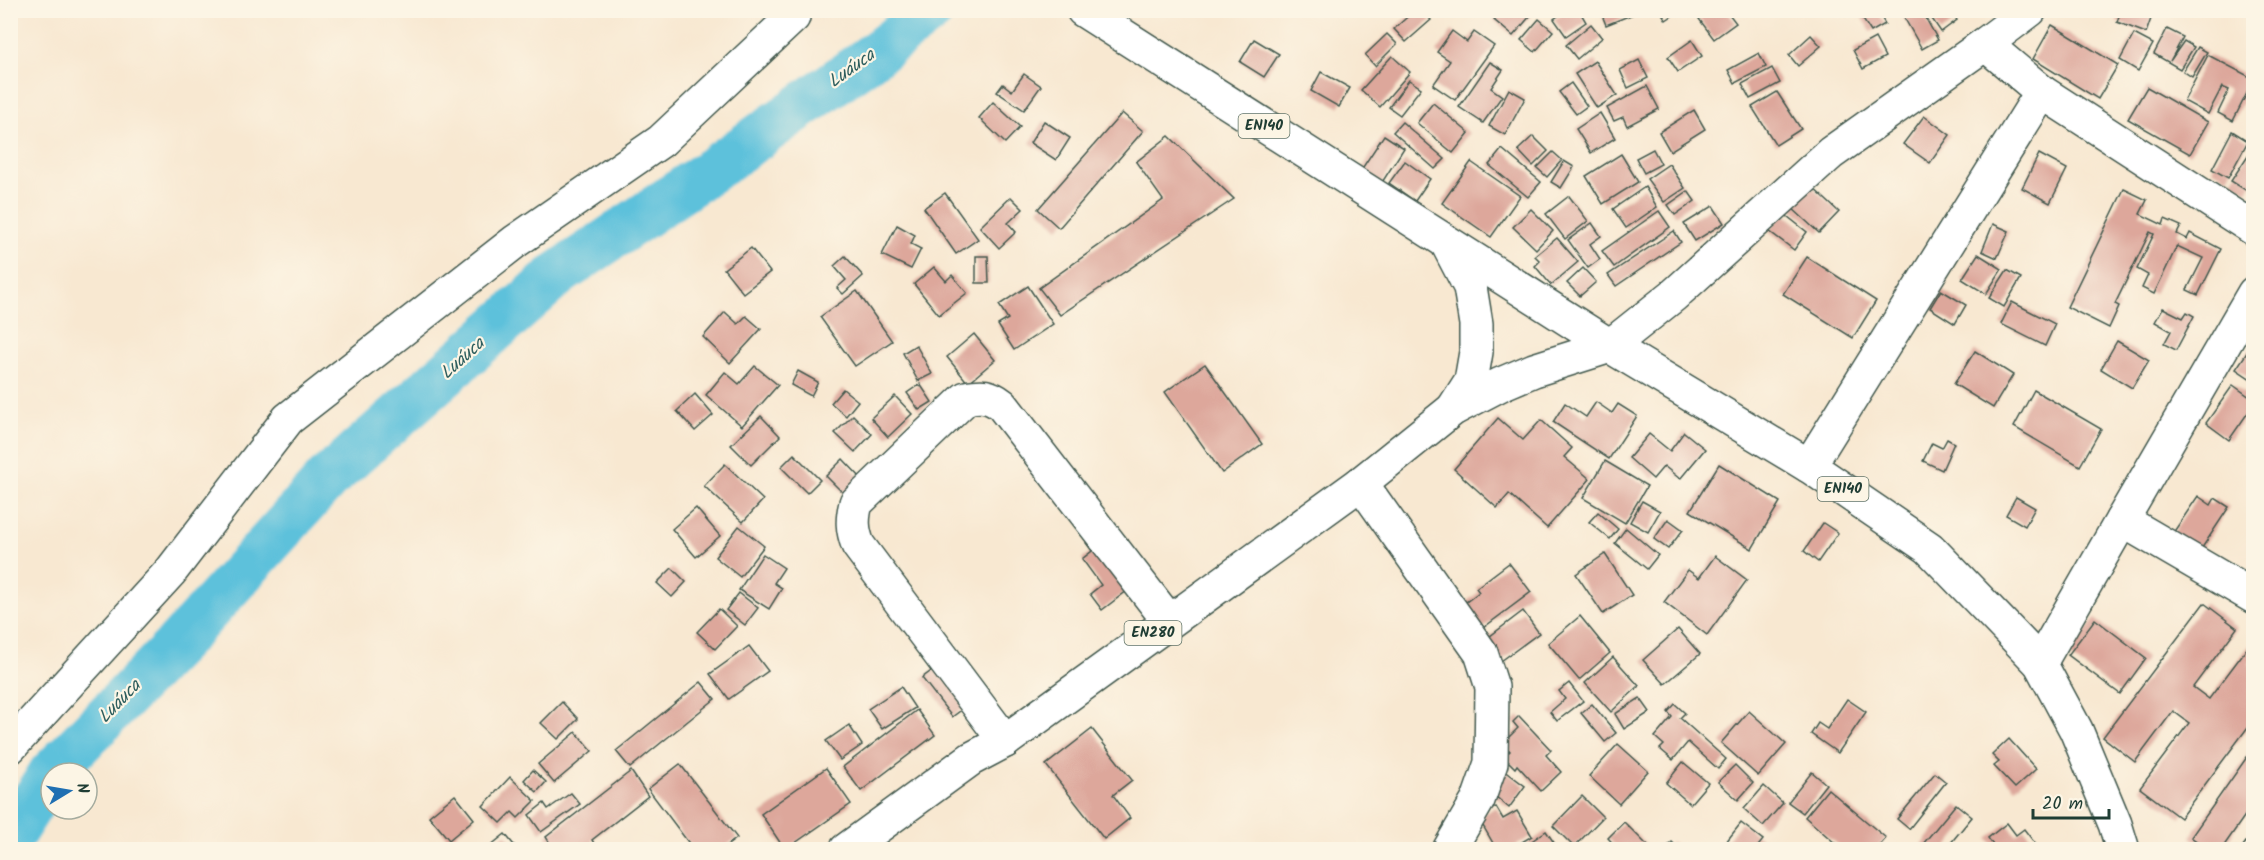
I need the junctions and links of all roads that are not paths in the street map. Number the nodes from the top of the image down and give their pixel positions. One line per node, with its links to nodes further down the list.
1 (789, 10): 18 (street)
2 (1083, 10): 7 (street, EN140)
3 (2030, 10): 4 (street)
4 (1985, 44): 5 (street); 9 (street)
5 (2042, 92): 6 (street); 11 (street)
6 (2253, 229)
7 (1446, 242): 9 (street, EN140); 10 (street, EN280)
8 (2253, 295): 13 (street)
9 (1610, 346): 10 (street, EN280); 11 (street, EN140)
10 (1453, 409): 12 (street, EN280)
11 (1809, 466): 16 (street, EN140)
12 (1361, 483): 15 (street, EN280); 20 (street)
13 (2122, 520): 14 (street); 16 (street)
14 (2253, 597)
15 (1169, 621): 17 (street, EN280); 17 (street)
16 (2040, 663): 21 (street, EN140)
17 (1005, 741): 19 (street, EN280)
18 (10, 747)
19 (846, 849)
20 (1449, 849)
21 (2123, 849)

